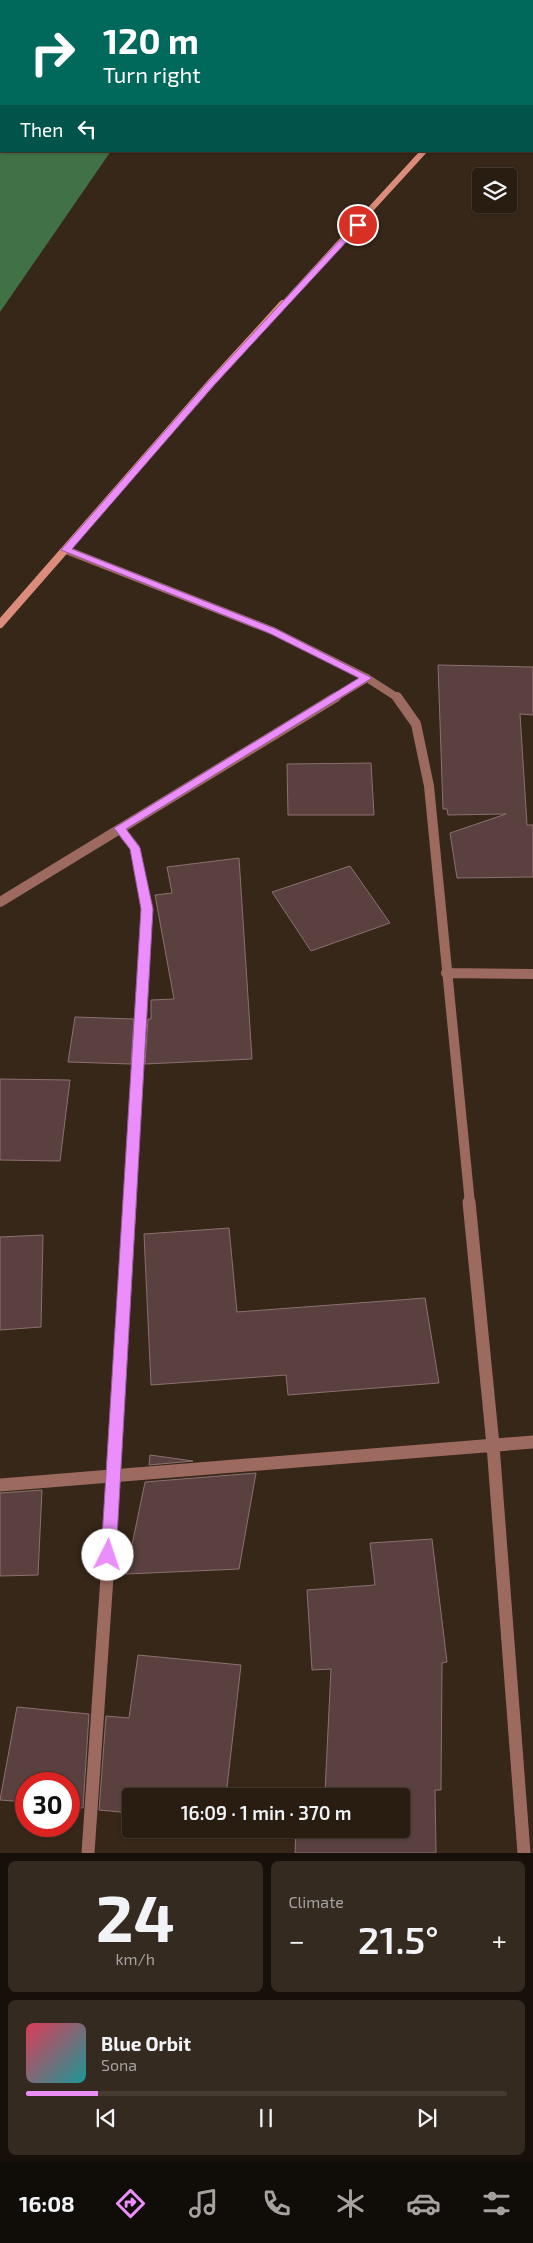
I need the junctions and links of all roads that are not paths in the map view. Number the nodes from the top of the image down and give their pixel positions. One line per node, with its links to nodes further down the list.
1 (423, 152): 2 (main road)
2 (66, 550): 3 (main road); 4 (street)
3 (0, 624)
4 (367, 678): 5 (street); 7 (street)
5 (120, 828): 6 (street); 11 (street)
6 (0, 902)
7 (446, 973): 8 (street); 10 (street)
8 (533, 974)
9 (533, 1442): 10 (street)
10 (493, 1445): 11 (street); 14 (street)
11 (114, 1476): 12 (street); 13 (street)
12 (0, 1485)
13 (88, 1853)
14 (524, 1853)

